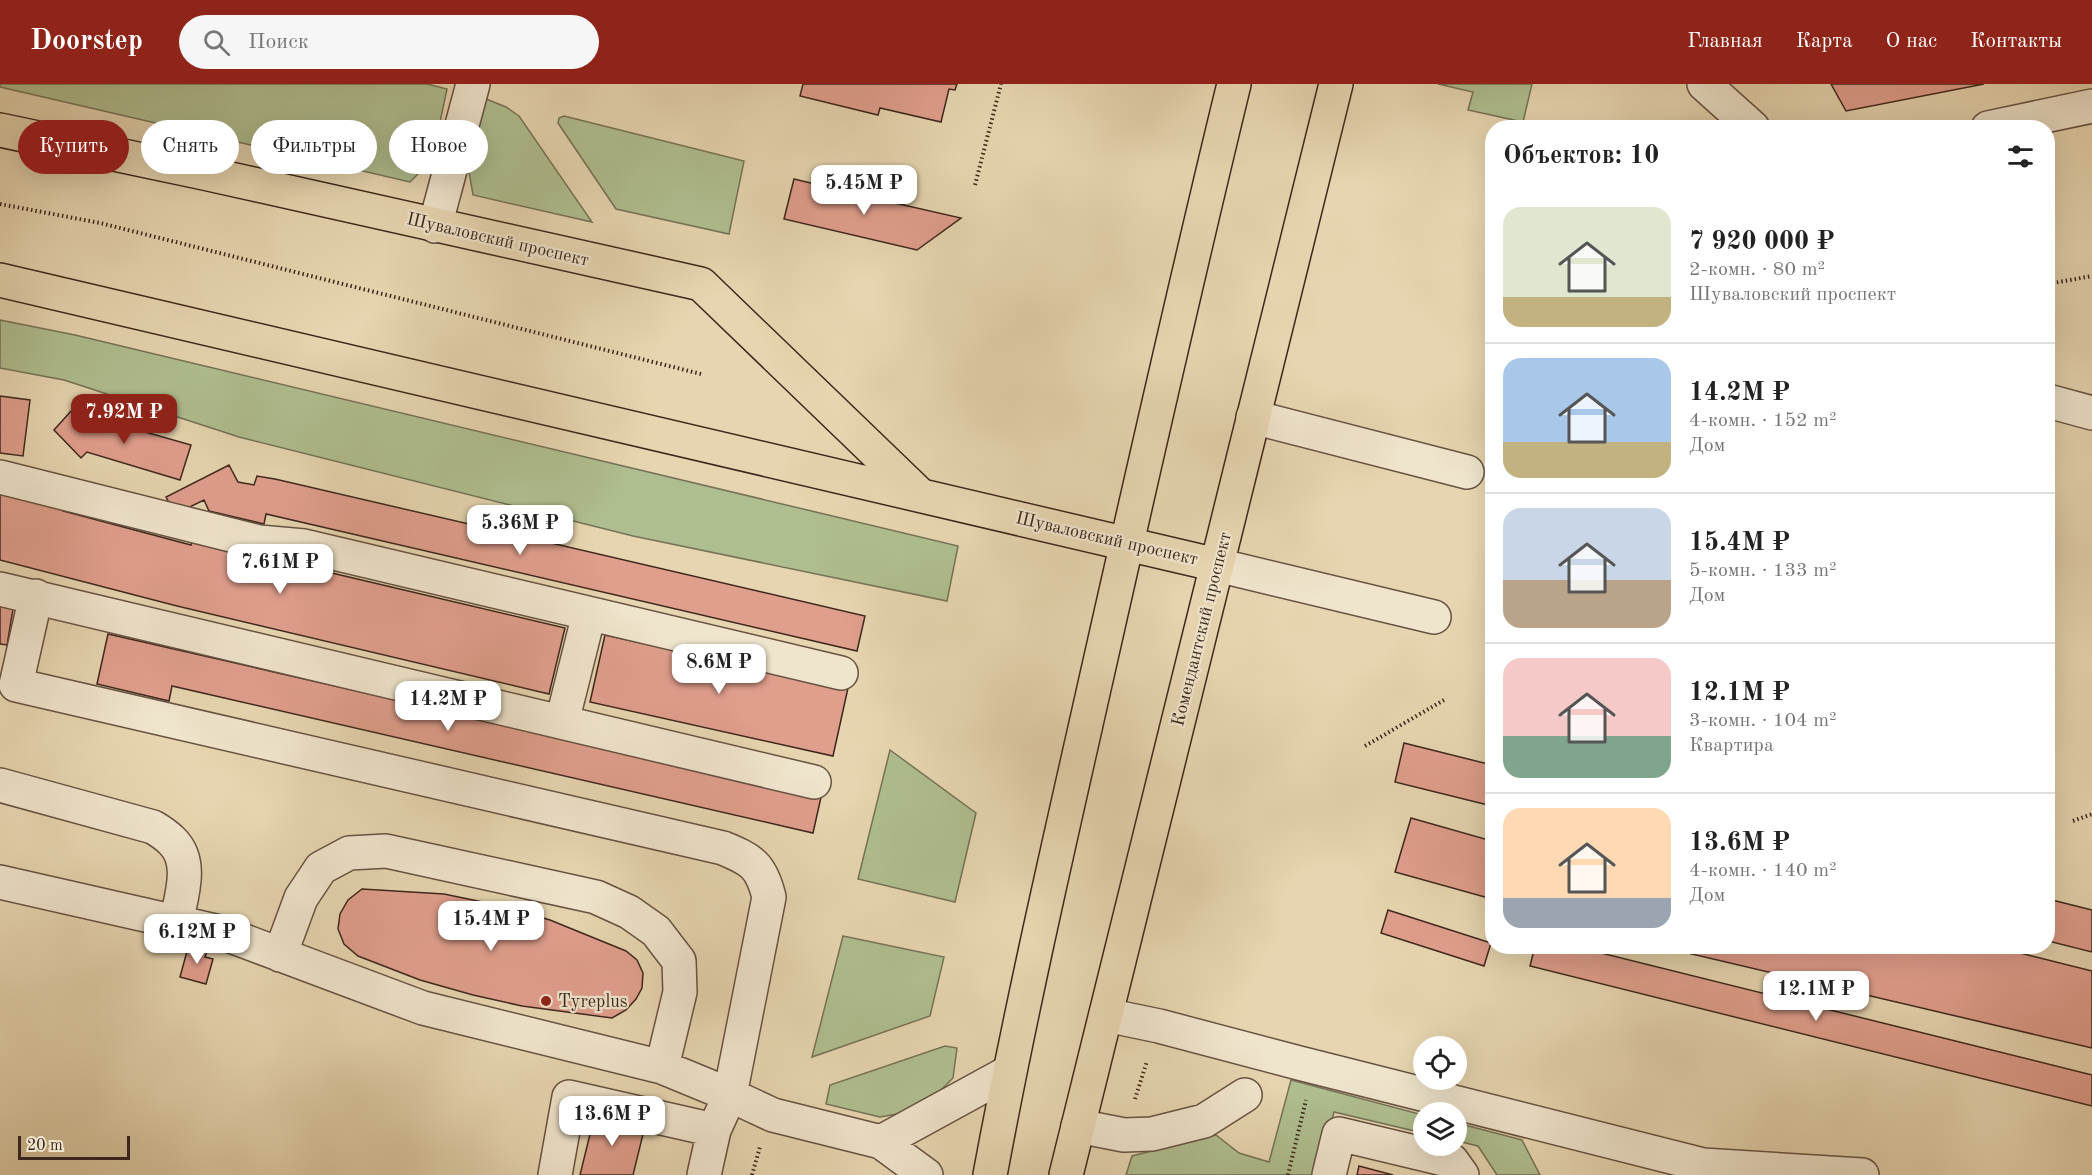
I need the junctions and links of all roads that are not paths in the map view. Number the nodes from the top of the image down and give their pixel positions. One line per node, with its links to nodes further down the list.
1 (473, 84): 9 (lane)
2 (1234, 84): 17 (main road)
3 (1336, 84): 13 (main road, Комендантский проспект)
4 (1704, 84): 6 (lane)
5 (2092, 106): 7 (lane)
6 (1744, 120)
7 (2026, 120)
8 (0, 130): 9 (main road, Шуваловский проспект)
9 (435, 226): 16 (main road, Шуваловский проспект)
10 (0, 280): 16 (main road, Шуваловский проспект)
11 (2055, 403): 12 (lane)
12 (2092, 413)
13 (1253, 417): 14 (lane); 18 (main road, Комендантский проспект)
14 (1467, 472)
15 (0, 477): 21 (lane)
16 (919, 494): 17 (main road, Шуваловский проспект)
17 (1127, 544): 18 (main road, Шуваловский проспект); 32 (main road)
18 (1217, 565): 22 (lane, Шуваловский проспект); 30 (main road, Комендантский проспект)
19 (0, 589): 20 (lane)
20 (36, 596): 24 (lane); 33 (lane)
21 (589, 614): 23 (lane); 24 (lane)
22 (1434, 617)
23 (841, 673)
24 (562, 722): 25 (lane)
25 (814, 782)
26 (0, 785): 28 (lane)
27 (0, 882): 28 (lane)
28 (176, 923): 29 (lane)
29 (280, 955): 31 (lane); 31 (lane)
30 (1106, 1015): 35 (main road, Комендантский проспект); 38 (lane)
31 (662, 1067): 33 (lane)
32 (1009, 1072): 37 (lane); 42 (main road)
33 (730, 1095): 36 (lane); 37 (lane)
34 (1245, 1095): 35 (lane)
35 (1078, 1126): 43 (main road, Комендантский проспект)
36 (714, 1130): 39 (lane); 40 (lane)
37 (881, 1142): 41 (lane)
38 (1705, 1170): 46 (lane)
39 (555, 1175)
40 (704, 1175)
41 (926, 1175)
42 (990, 1175)
43 (1066, 1175)
44 (1329, 1175): 45 (lane)
45 (1462, 1175)
46 (1862, 1175)

